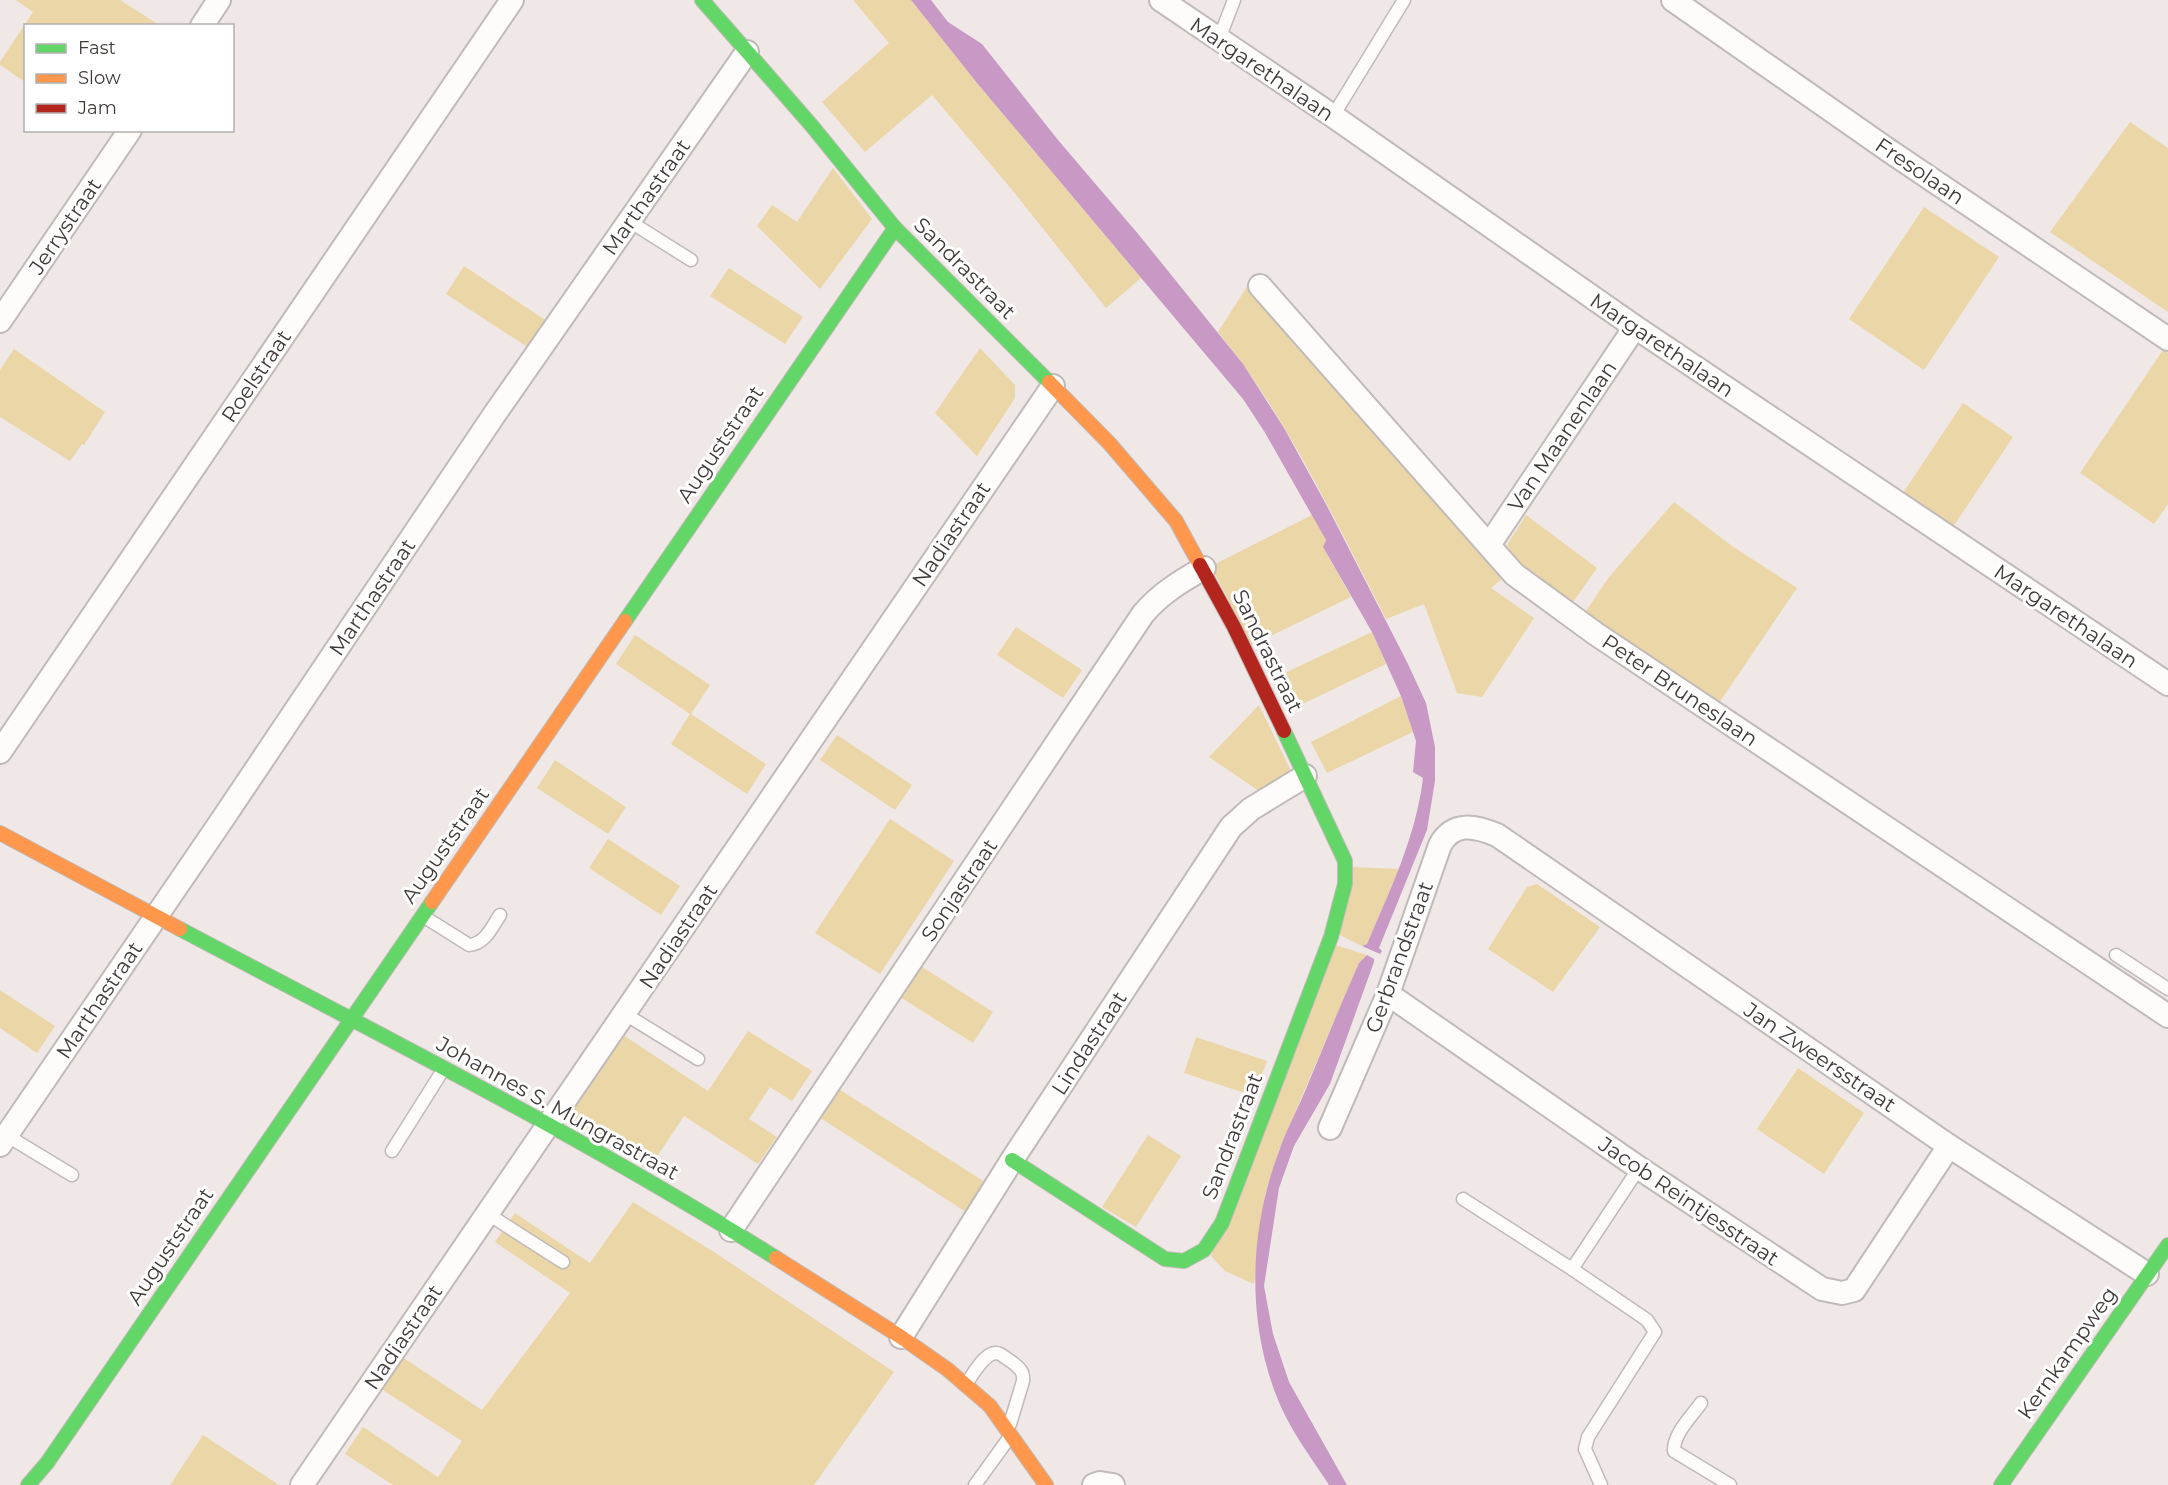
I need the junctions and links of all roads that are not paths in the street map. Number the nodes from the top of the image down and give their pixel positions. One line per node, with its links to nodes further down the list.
1 (219, 0): 8 (street)
2 (512, 0): 24 (street, Roelstraat)
3 (702, 0): 10 (street, Sandrastraat)
4 (1161, 0): 9 (street, Margarethalaan)
5 (1234, 0): 9 (lane)
6 (1404, 0): 11 (lane)
7 (1673, 0): 19 (street, Fresolaan)
8 (203, 24)
9 (1219, 39): 11 (street, Margarethalaan)
10 (747, 52): 13 (street, Marthastraat); 14 (street, Sandrastraat)
11 (1333, 116): 18 (street, Margarethalaan)
12 (129, 132): 17 (street, Jerrystraat)
13 (629, 221): 15 (lane); 30 (street, Marthastraat)
14 (895, 228): 20 (street, Sandrastraat); 28 (street, Auguststraat)
15 (691, 260)
16 (1260, 286): 21 (street, Peter Bruneslaan)
17 (0, 321)
18 (1635, 327): 21 (street, Van Maanenlaan); 23 (street, Margarethalaan)
19 (2168, 339)
20 (1053, 386): 22 (street, Sandrastraat); 34 (street, Nadiastraat)
21 (1489, 545): 31 (street, Peter Bruneslaan)
22 (1204, 568): 25 (street, Sandrastraat); 49 (street, Sonjastraat)
23 (2168, 684)
24 (0, 753)
25 (1305, 776): 44 (street, Lindastraat); 44 (street, Sandrastraat)
26 (0, 833): 30 (street, Johannes S. Mungrastraat)
27 (1497, 836): 33 (street, Gerbrandstraat); 42 (street, Jan Zweersstraat)
28 (422, 915): 29 (lane); 36 (street, Auguststraat)
29 (500, 915)
30 (157, 916): 36 (street, Johannes S. Mungrastraat); 41 (street, Marthastraat)
31 (2118, 965): 32 (lane); 35 (street, Peter Bruneslaan)
32 (2168, 989)
33 (1388, 994): 40 (street, Gerbrandstraat); 45 (street, Jacob Reintjesstraat)
34 (624, 1014): 37 (lane); 39 (street, Nadiastraat)
35 (2168, 1016)
36 (351, 1019): 38 (street, Johannes S. Mungrastraat); 58 (street, Auguststraat)
37 (698, 1059)
38 (444, 1069): 39 (street, Johannes S. Mungrastraat); 43 (lane)
39 (549, 1125): 48 (street, Nadiastraat); 49 (street, Johannes S. Mungrastraat)
40 (1330, 1128)
41 (3, 1140): 46 (lane)
42 (1949, 1146): 45 (street, Jacob Reintjesstraat); 53 (street, Jan Zweersstraat)
43 (392, 1151)
44 (1012, 1160): 54 (street, Lindastraat)
45 (1638, 1168): 52 (lane)
46 (72, 1175)
47 (1462, 1199): 52 (lane)
48 (488, 1214): 51 (lane); 59 (street, Nadiastraat)
49 (731, 1230): 54 (street, Johannes S. Mungrastraat)
50 (2168, 1245): 53 (street, Kernkampweg)
51 (563, 1262)
52 (1572, 1269): 64 (lane)
53 (2147, 1274): 66 (street, Kernkampweg)
54 (901, 1337): 55 (street, Johannes S. Mungrastraat)
55 (965, 1384): 57 (street, Johannes S. Mungrastraat); 57 (lane)
56 (1701, 1403): 65 (lane)
57 (1009, 1434): 60 (lane); 61 (street, Johannes S. Mungrastraat)
58 (28, 1485)
59 (302, 1485)
60 (975, 1485)
61 (1046, 1485)
62 (1094, 1485): 63 (street)
63 (1113, 1485)
64 (1601, 1485)
65 (1730, 1485)
66 (2001, 1485)

